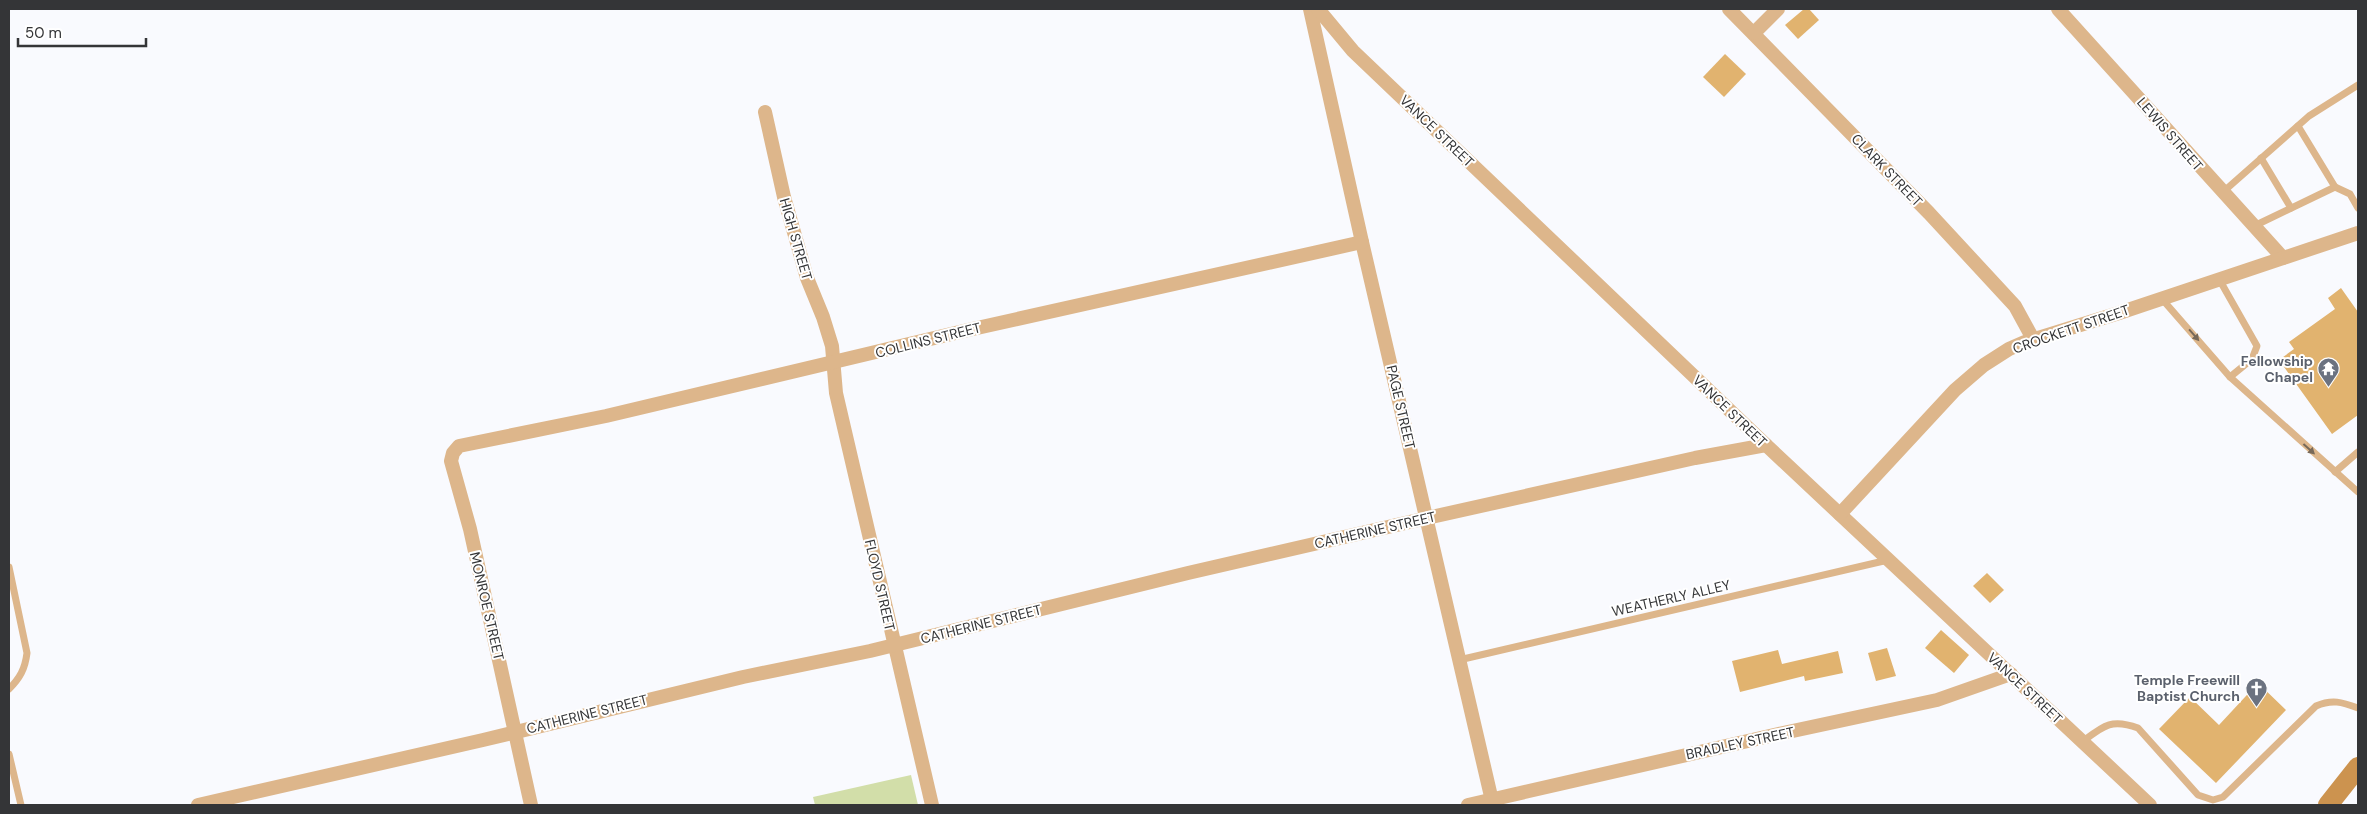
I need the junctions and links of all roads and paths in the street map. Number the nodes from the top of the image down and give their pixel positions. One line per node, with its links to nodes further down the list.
1 (1310, 9): 17 (street, PAGE STREET)
2 (1318, 9): 25 (street, VANCE STREET)
3 (1729, 9): 6 (street, CLARK STREET)
4 (1778, 9): 6 (street)
5 (2058, 9): 12 (street, LEWIS STREET)
6 (1754, 34): 21 (street, CLARK STREET)
7 (2358, 85): 9 (lane)
8 (765, 112): 22 (street, HIGH STREET)
9 (2298, 126): 10 (lane); 11 (lane)
10 (2261, 158): 12 (lane); 13 (lane)
11 (2335, 187): 13 (lane); 14 (lane)
12 (2222, 193): 15 (street, LEWIS STREET)
13 (2291, 208): 15 (lane)
14 (2358, 208)
15 (2254, 226): 18 (street, LEWIS STREET)
16 (2358, 234): 18 (street, CROCKETT STREET)
17 (1362, 242): 22 (street, COLLINS STREET); 30 (street, PAGE STREET)
18 (2283, 258): 19 (street, CROCKETT STREET)
19 (2219, 279): 20 (street, CROCKETT STREET); 23 (lane)
20 (2161, 298): 21 (street, CROCKETT STREET); 23 (lane, one-way to 23)
21 (2033, 339): 29 (street, CROCKETT STREET)
22 (833, 364): 24 (street, COLLINS STREET); 33 (street, FLOYD STREET)
23 (2230, 377): 27 (lane, one-way to 27)
24 (495, 438): 38 (street, MONROE STREET)
25 (1766, 445): 29 (street, VANCE STREET); 30 (street, CATHERINE STREET)
26 (2358, 452): 27 (lane)
27 (2335, 472): 28 (lane)
28 (2358, 492)
29 (1840, 514): 31 (street, VANCE STREET)
30 (1427, 518): 33 (street, CATHERINE STREET); 34 (street, PAGE STREET)
31 (1888, 560): 34 (lane, WEATHERLY ALLEY); 35 (street, VANCE STREET)
32 (9, 566): 36 (lane)
33 (894, 645): 38 (street, CATHERINE STREET); 46 (street, FLOYD STREET)
34 (1459, 660): 42 (street, PAGE STREET)
35 (2011, 674): 39 (street, VANCE STREET); 42 (street, BRADLEY STREET)
36 (9, 689)
37 (2358, 708): 39 (lane)
38 (515, 732): 44 (street, CATHERINE STREET); 45 (street, MONROE STREET)
39 (2082, 742): 48 (street, VANCE STREET)
40 (9, 754): 43 (lane)
41 (2358, 767): 49 (street)
42 (1492, 802): 47 (street, BRADLEY STREET)
43 (21, 805)
44 (198, 805)
45 (531, 805)
46 (932, 805)
47 (1468, 805)
48 (2150, 805)
49 (2328, 805)

